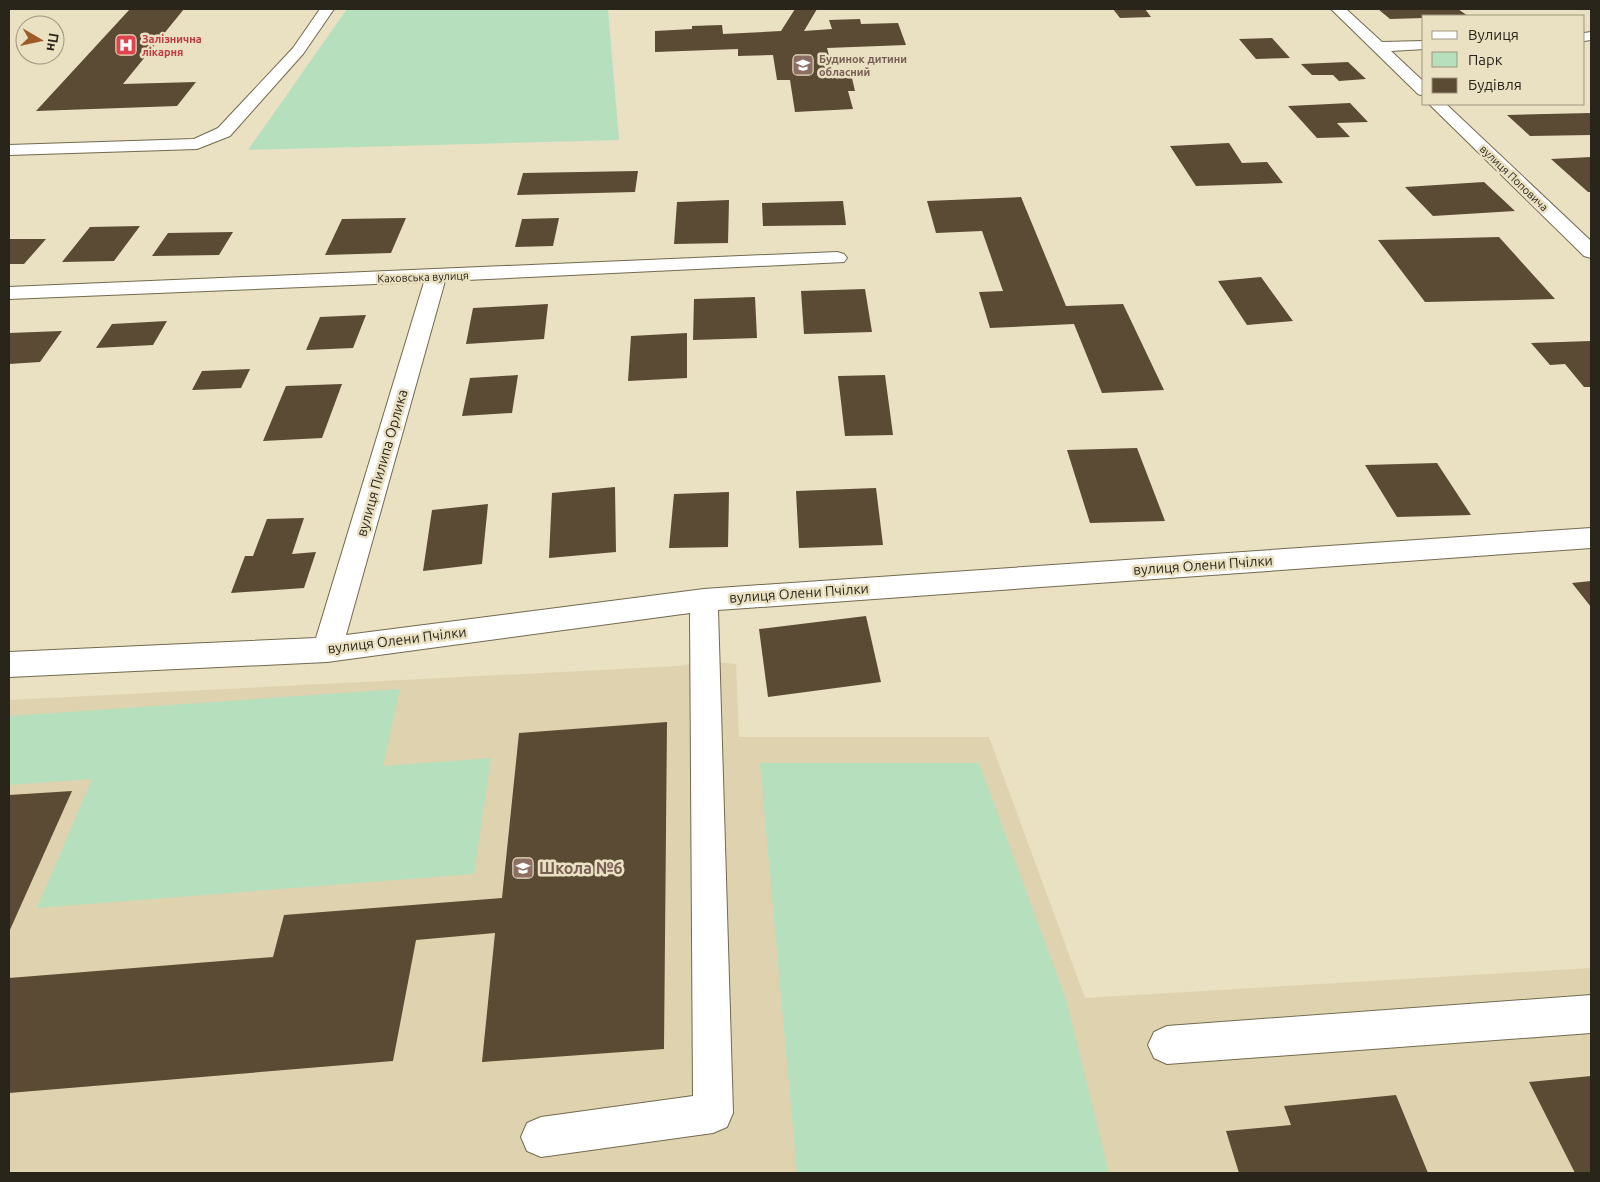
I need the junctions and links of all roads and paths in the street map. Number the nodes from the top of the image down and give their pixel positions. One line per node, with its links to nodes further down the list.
1 (327, 9): 7 (street)
2 (1338, 9): 4 (street)
3 (1422, 45): 4 (street)
4 (1378, 47): 5 (street)
5 (1422, 89)
6 (1438, 105): 8 (street, вулиця Поповича)
7 (9, 150)
8 (1591, 252)
9 (836, 258): 10 (street, Каховська вулиця)
10 (436, 276): 11 (street, Каховська вулиця); 14 (street, вулиця Пилипа Орлика)
11 (9, 293)
12 (1591, 538): 13 (street, вулиця Олени Пчілки)
13 (704, 600): 14 (street, вулиця Олени Пчілки); 18 (street)
14 (327, 650): 15 (street, вулиця Олени Пчілки)
15 (9, 665)
16 (1591, 1014): 17 (street)
17 (1166, 1045)
18 (541, 1137)

